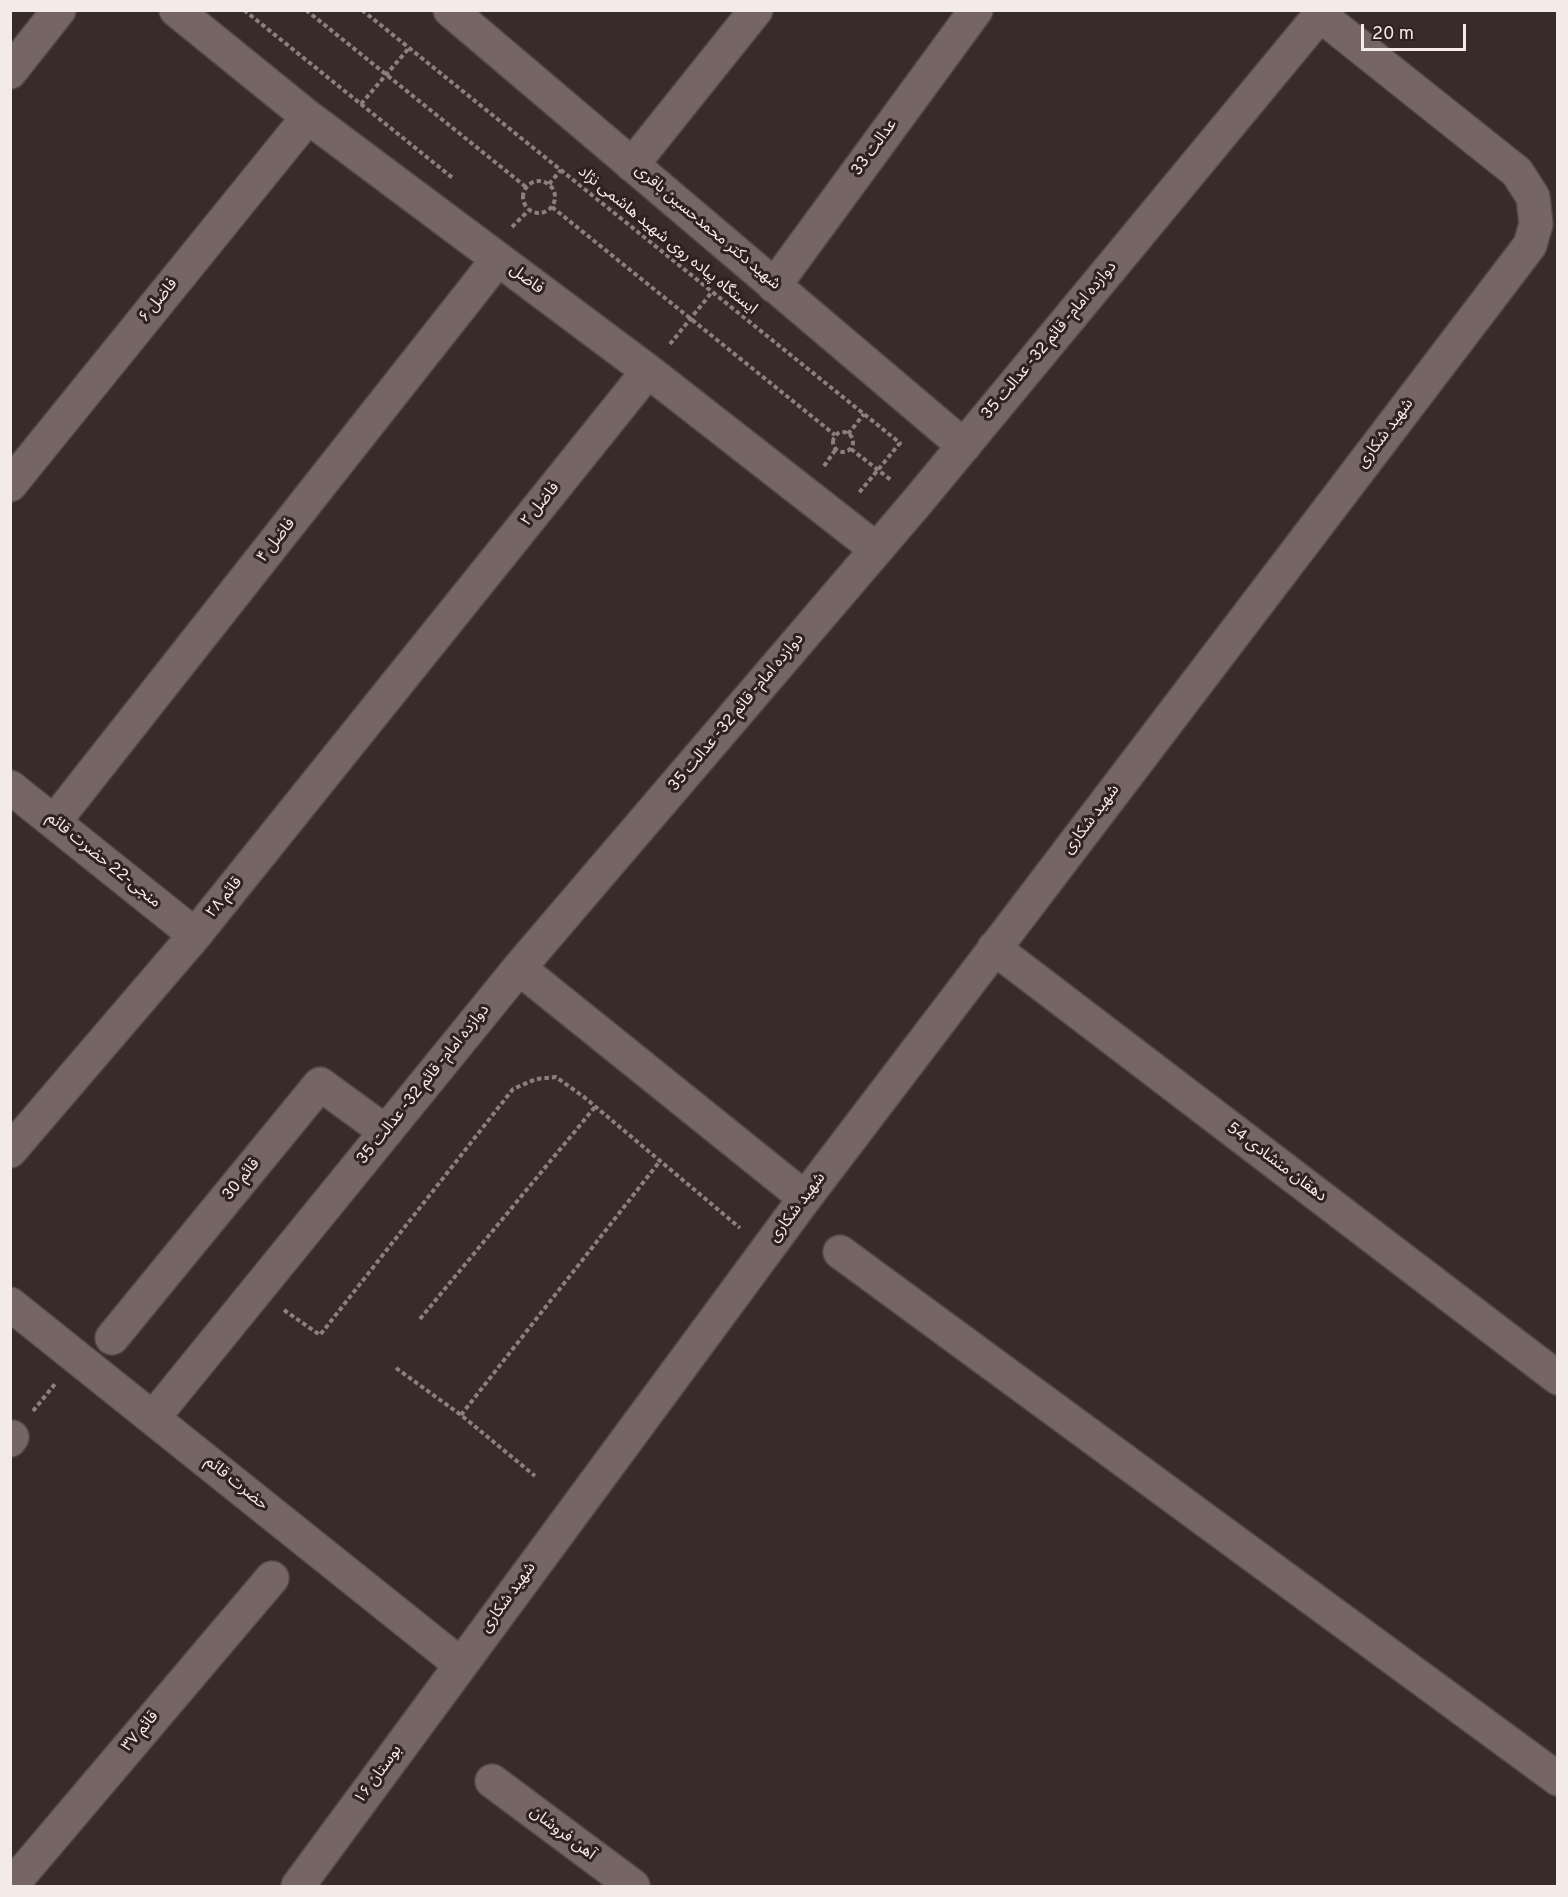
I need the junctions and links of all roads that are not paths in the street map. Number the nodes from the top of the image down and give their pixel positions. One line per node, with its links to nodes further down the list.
1 (59, 10): 7 (street)
2 (176, 10): 8 (street, فاضل)
3 (450, 10): 9 (street, شهید دکتر محمدحسین باقری)
4 (756, 10): 9 (street)
5 (976, 10): 13 (street, عدالت 33)
6 (1322, 13): 11 (street); 15 (street, دوازده امام- قائم 32- عدالت 35)
7 (10, 72)
8 (308, 117): 12 (street, فاضل); 16 (street, فاضل ۶)
9 (632, 165): 13 (street, شهید دکتر محمدحسین باقری)
10 (1557, 199): 11 (street)
11 (1536, 224): 22 (street, شهید شکاری)
12 (498, 259): 14 (street, فاضل); 20 (street, فاضل ۴)
13 (774, 286): 15 (street, شهید دکتر محمدحسین باقری)
14 (657, 360): 17 (street, فاضل); 18 (street, فاضل ۲)
15 (963, 446): 17 (street, دوازده امام- قائم 32- عدالت 35)
16 (10, 485)
17 (876, 549): 23 (street, دوازده امام- قائم 32- عدالت 35)
18 (433, 639): 21 (street, قائم ۲۸)
19 (10, 787): 20 (street, منجی-22 حضرت قائم)
20 (54, 822): 21 (street, منجی-22 حضرت قائم)
21 (195, 935): 25 (street, قائم ۲۸)
22 (994, 948): 26 (street, شهید شکاری); 30 (street, دهقان منشادی 54)
23 (519, 968): 24 (street, دوازده امام- قائم 32- عدالت 35); 26 (street)
24 (386, 1132): 29 (street, قائم 30); 31 (street, دوازده امام- قائم 32- عدالت 35)
25 (10, 1151)
26 (805, 1198): 33 (street, شهید شکاری)
27 (840, 1252): 34 (street)
28 (10, 1304): 31 (street, حضرت قائم)
29 (112, 1338)
30 (1557, 1378)
31 (153, 1418): 33 (street, حضرت قائم)
32 (272, 1578): 36 (street, قائم ۳۷)
33 (460, 1664): 37 (street, بوستان ۱۶)
34 (1557, 1779)
35 (492, 1781): 38 (street, آهن فروشان)
36 (16, 1870)
37 (298, 1887)
38 (633, 1887)

